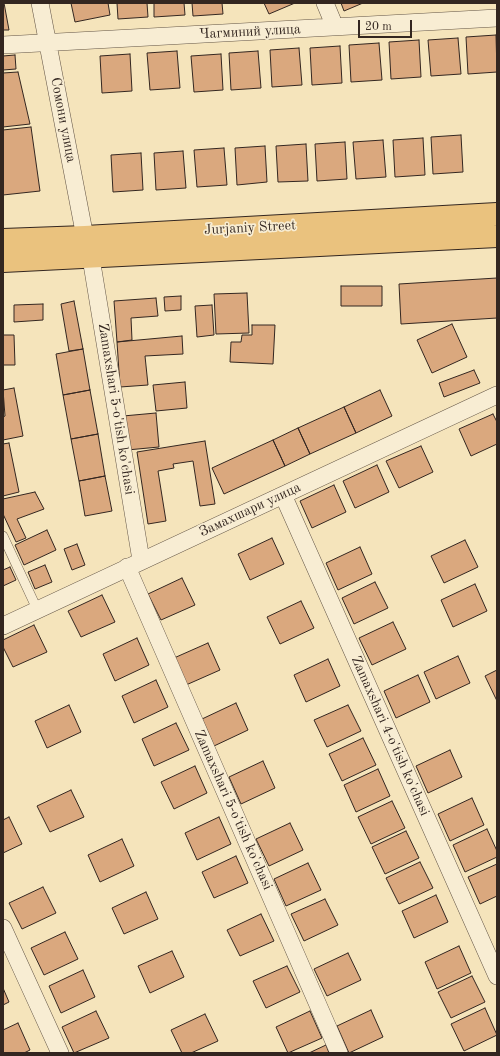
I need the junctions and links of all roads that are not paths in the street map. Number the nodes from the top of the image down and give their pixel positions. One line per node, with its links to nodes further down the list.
1 (40, 3): 5 (street, Сомони улица)
2 (325, 3): 4 (street)
3 (497, 18): 4 (street, Чагминий улица)
4 (335, 27): 5 (street, Чагминий улица)
5 (48, 43): 6 (street, Чагминий улица); 9 (street, Сомони улица)
6 (3, 45)
7 (497, 214): 9 (main road, Jurjaniy Street)
8 (497, 236): 11 (main road, Jurjaniy Street)
9 (85, 237): 10 (main road, Jurjaniy Street)
10 (3, 240)
11 (91, 258): 12 (main road, Jurjaniy Street); 16 (street, Zamaxshari 5-o'tish ko'chasi)
12 (3, 261)
13 (497, 395): 14 (street, Замахшари улица)
14 (283, 495): 16 (street, Замахшари улица); 20 (street, Zamaxshari 4-o'tish ko'chasi)
15 (3, 536): 17 (lane)
16 (134, 563): 17 (street, Замахшари улица); 22 (street, Zamaxshari 5-o'tish ko'chasi)
17 (38, 609): 18 (street, Замахшари улица)
18 (3, 626)
19 (3, 928): 21 (street)
20 (497, 976)
21 (60, 1053)
22 (339, 1053)

